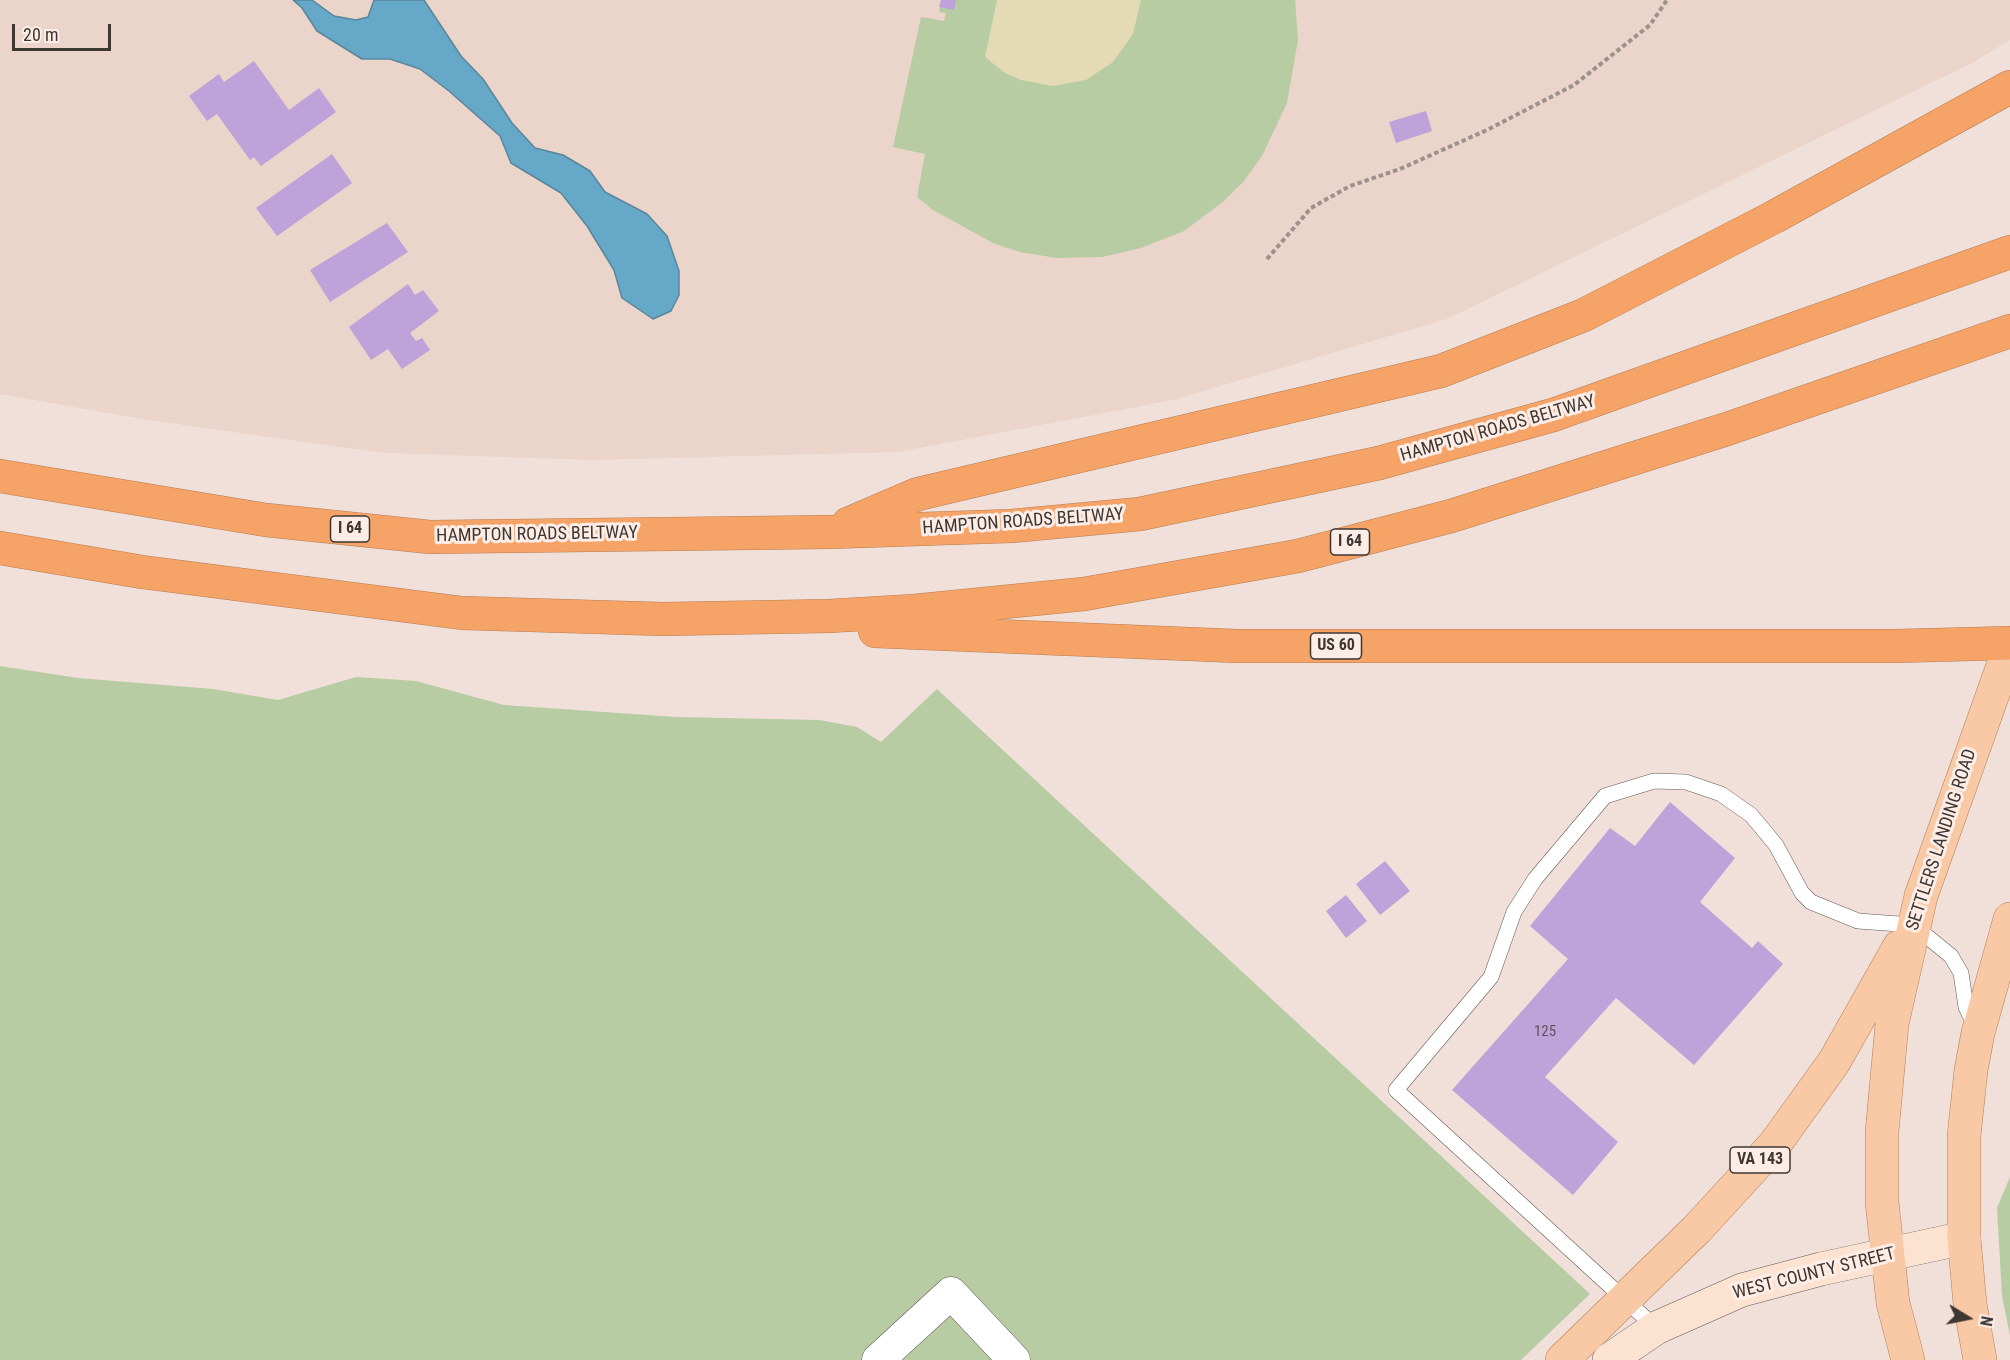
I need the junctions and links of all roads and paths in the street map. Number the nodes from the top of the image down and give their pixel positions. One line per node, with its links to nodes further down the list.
1 (1667, 0): 4 (path)
2 (2010, 87): 7 (highway)
3 (2010, 252): 7 (highway, HAMPTON ROADS BELTWAY / I 64)
4 (1267, 259)
5 (2010, 330): 11 (highway, I 64)
6 (0, 476): 7 (highway, HAMPTON ROADS BELTWAY / I 64)
7 (830, 532)
8 (0, 548): 10 (highway, I 64)
9 (0, 570): 10 (highway)
10 (142, 572): 11 (highway, I 64)
11 (663, 619): 12 (highway, US 60)
12 (2010, 645): 14 (main road, SETTLERS LANDING ROAD / VA 143)
13 (2010, 919): 15 (main road)
14 (1913, 925): 15 (lane); 17 (main road, SETTLERS LANDING ROAD); 18 (main road, VA 143); 18 (lane)
15 (1978, 1033): 16 (main road)
16 (1964, 1238): 17 (main road, WEST COUNTY STREET); 25 (main road)
17 (1886, 1254): 19 (main road, WEST COUNTY STREET); 24 (main road, SETTLERS LANDING ROAD)
18 (1624, 1298): 19 (lane); 22 (main road, VA 143)
19 (1656, 1328): 23 (main road, WEST COUNTY STREET)
20 (878, 1360): 21 (street)
21 (1014, 1360)
22 (1562, 1360)
23 (1609, 1360)
24 (1908, 1360)
25 (1980, 1360)

